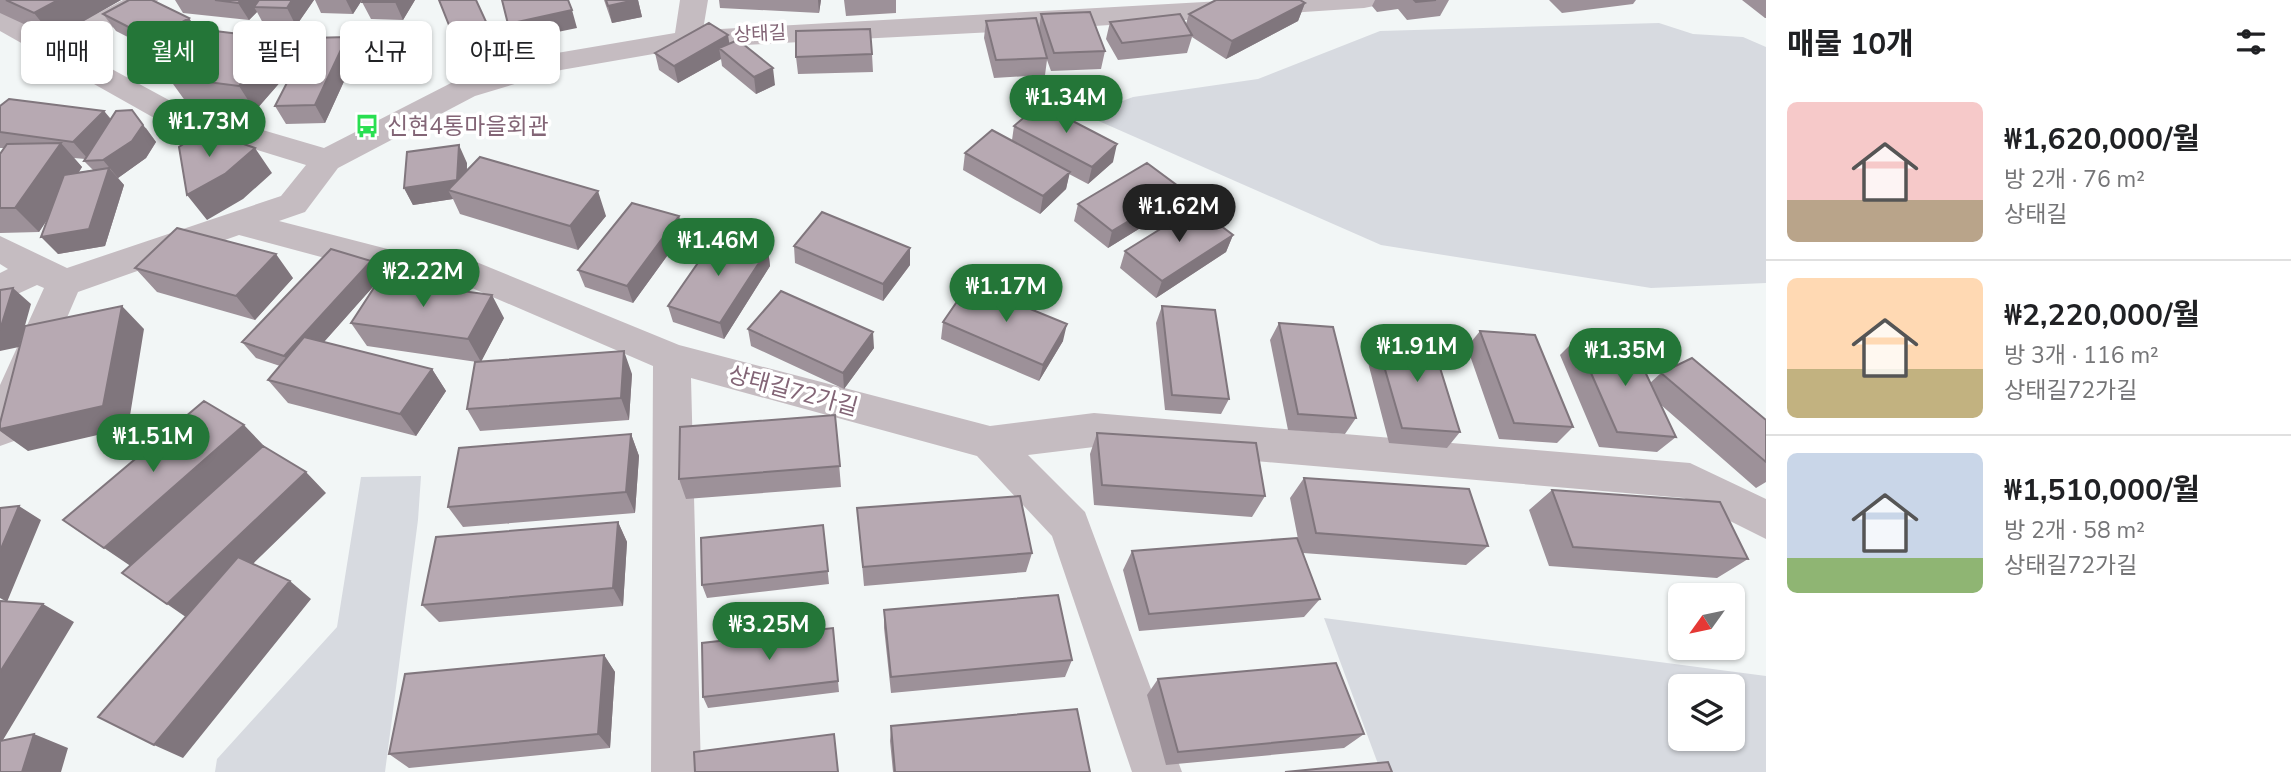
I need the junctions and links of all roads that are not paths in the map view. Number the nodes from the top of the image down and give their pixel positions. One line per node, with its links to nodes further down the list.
1 (144, 0): 5 (street)
2 (694, 0): 7 (street)
3 (1364, 0): 7 (street, 상태길)
4 (0, 20): 6 (street)
5 (104, 21)
6 (21, 31)
7 (688, 39): 9 (street, 상태길)
8 (113, 82): 9 (street)
9 (327, 160): 10 (street)
10 (242, 224): 12 (street); 14 (street, 상태길72가길)
11 (0, 249): 12 (street)
12 (51, 276): 13 (street); 15 (street)
13 (0, 289)
14 (672, 358): 16 (street, 상태길72가길); 18 (street)
15 (0, 429)
16 (990, 443): 17 (street); 19 (street)
17 (1766, 520)
18 (676, 772)
19 (1157, 772)

